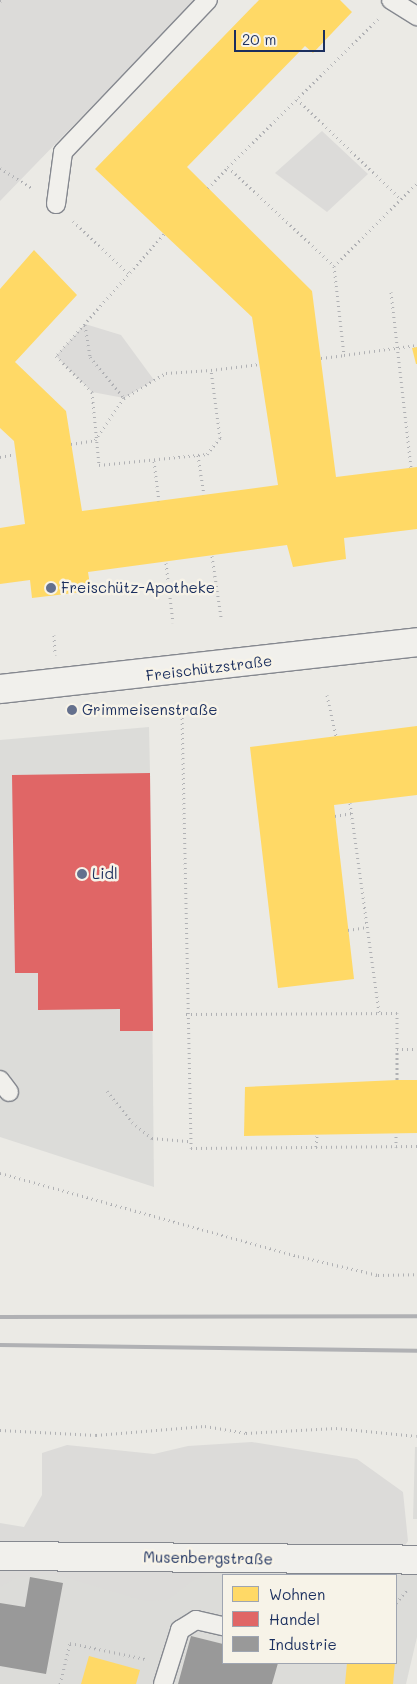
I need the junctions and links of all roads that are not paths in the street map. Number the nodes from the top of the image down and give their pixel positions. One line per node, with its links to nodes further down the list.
1 (208, 0): 4 (lane)
2 (392, 2): 3 (lane)
3 (417, 16)
4 (56, 204)
5 (417, 642): 6 (main road, Freischützstraße)
6 (0, 689)
7 (0, 1556): 8 (main road, Musenbergstraße)
8 (417, 1560)
9 (222, 1626): 10 (lane)
10 (163, 1684)

